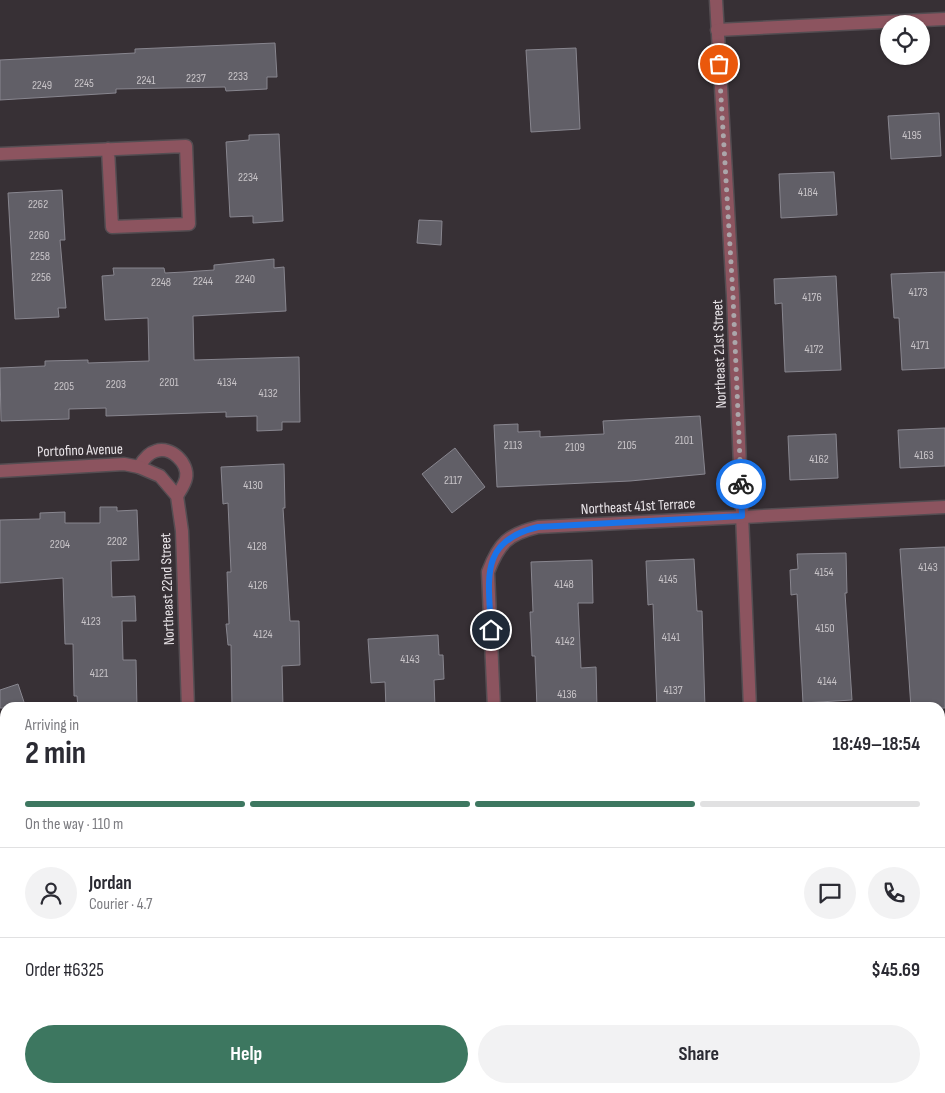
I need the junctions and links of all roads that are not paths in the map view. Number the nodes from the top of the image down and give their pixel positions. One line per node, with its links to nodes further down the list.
1 (716, 0): 3 (street, Northeast 21st Street)
2 (945, 19): 3 (street)
3 (717, 30): 10 (street, Northeast 21st Street)
4 (108, 149): 4 (street); 5 (street)
5 (0, 154)
6 (139, 467): 7 (street, Portofino Avenue); 8 (street, Portofino Avenue); 8 (street)
7 (0, 471)
8 (177, 496): 11 (street, Northeast 22nd Street)
9 (945, 507): 10 (street, Northeast 41st Terrace)
10 (742, 516): 12 (street, Northeast 41st Terrace); 13 (street, Northeast 21st Street)
11 (188, 702)
12 (494, 702)
13 (750, 702)

